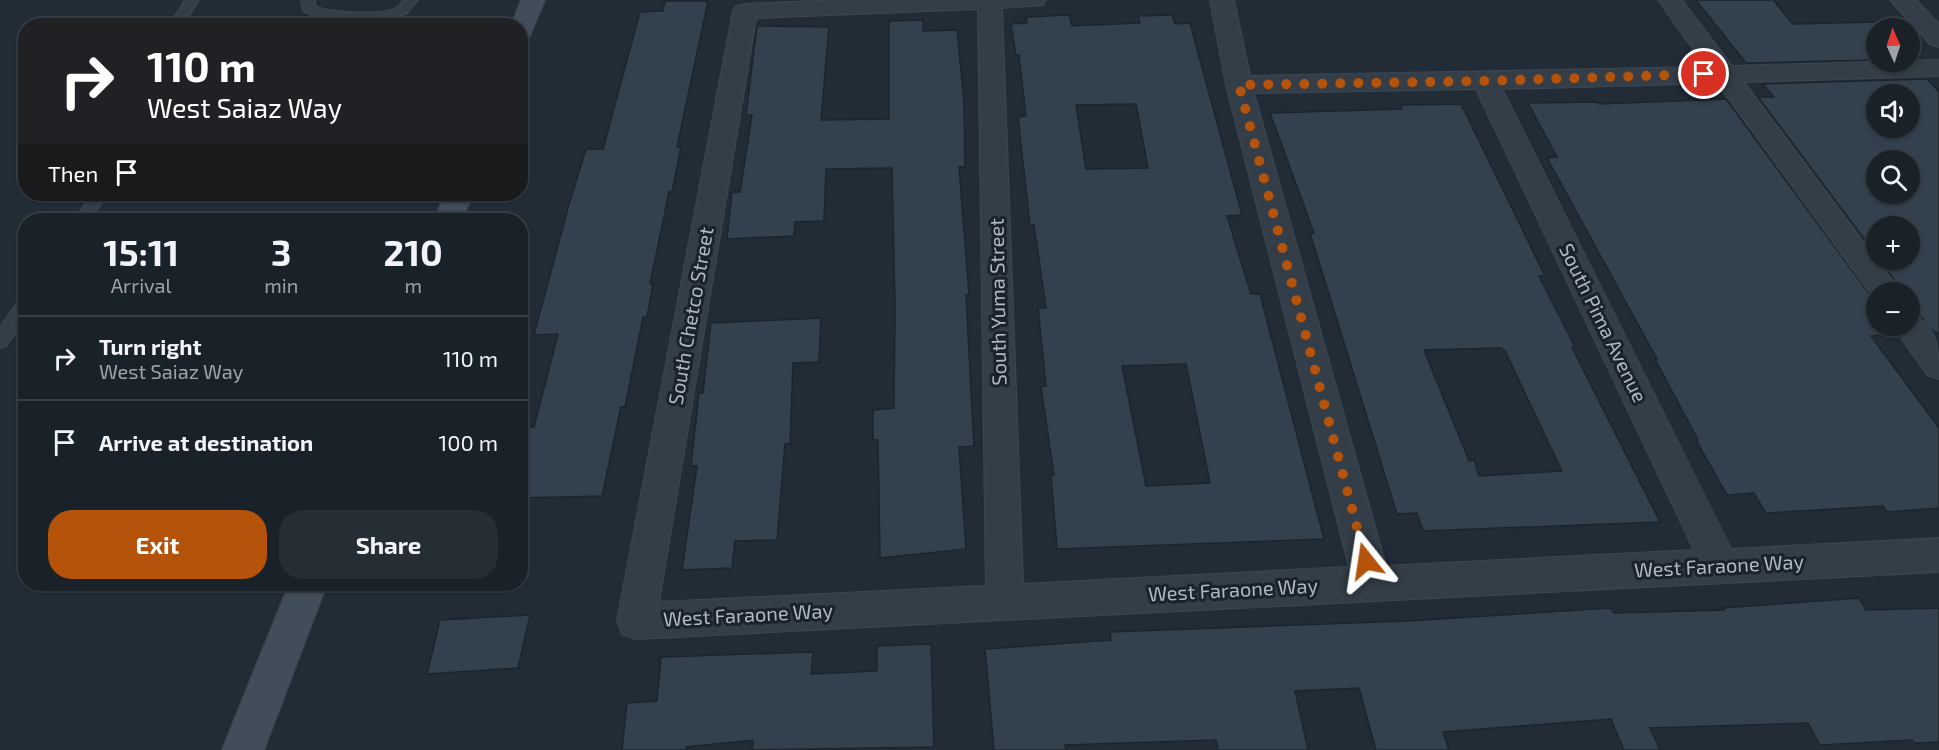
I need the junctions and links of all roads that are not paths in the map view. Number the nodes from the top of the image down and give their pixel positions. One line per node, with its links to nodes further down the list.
1 (192, 0): 10 (lane)
2 (308, 0): 3 (lane)
3 (411, 0)
4 (533, 0): 11 (main road)
5 (1034, 0): 9 (street)
6 (1222, 0): 16 (street)
7 (1670, 0): 14 (street)
8 (1902, 0): 12 (street)
9 (990, 1): 26 (street, South Yuma Street); 27 (street, South Chetco Street)
10 (180, 18)
11 (526, 18)
12 (1939, 39)
13 (1939, 68): 14 (street)
14 (1726, 73): 15 (street); 17 (street)
15 (1485, 81): 16 (street); 23 (street, South Pima Avenue)
16 (1239, 85): 24 (street)
17 (1878, 282)
18 (18, 314): 20 (lane)
19 (1916, 336): 21 (street)
20 (0, 340)
21 (1939, 366)
22 (1939, 555): 23 (street, West Faraone Way)
23 (1720, 566): 24 (street, West Faraone Way)
24 (1372, 583): 26 (street, West Faraone Way)
25 (305, 591): 28 (main road)
26 (1005, 603): 27 (street, West Faraone Way)
27 (636, 621)
28 (243, 750)

